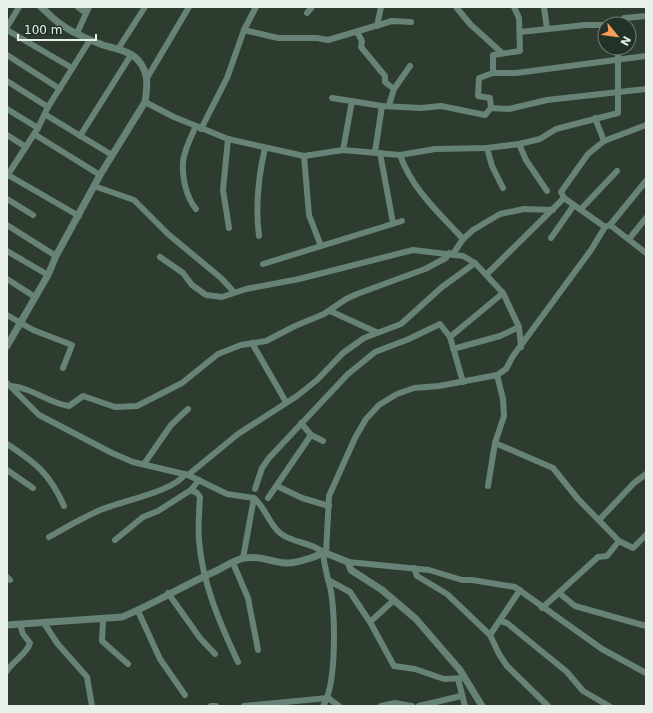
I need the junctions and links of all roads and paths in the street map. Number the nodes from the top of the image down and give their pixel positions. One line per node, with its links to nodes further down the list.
1 (19, 7): 17 (street)
2 (41, 7): 22 (street)
3 (78, 7): 12 (street)
4 (144, 7): 24 (street)
5 (189, 7): 33 (street)
6 (256, 7): 18 (street)
7 (312, 7): 13 (street)
8 (382, 7): 15 (street)
9 (456, 7): 25 (street)
10 (514, 7): 21 (street)
11 (544, 7): 19 (street)
12 (88, 10): 22 (street)
13 (307, 13)
14 (411, 22): 15 (street)
15 (377, 26): 20 (street)
16 (597, 26): 19 (street)
17 (7, 28): 31 (street)
18 (244, 30): 20 (street); 49 (street)
19 (547, 30): 21 (street)
20 (357, 32): 36 (street)
21 (520, 32): 25 (street)
22 (77, 33): 23 (street)
23 (90, 40): 24 (street); 31 (street)
24 (118, 49): 27 (street)
25 (502, 53): 32 (street)
26 (7, 55): 35 (street)
27 (131, 55): 33 (street); 52 (street)
28 (646, 56): 29 (street)
29 (618, 59): 32 (street); 38 (street)
30 (410, 66): 36 (street)
31 (72, 68): 35 (street)
32 (493, 73): 44 (street)
33 (147, 78): 41 (street)
34 (7, 81): 43 (street)
35 (60, 89): 43 (street)
36 (394, 89): 42 (street)
37 (646, 89): 38 (street)
38 (618, 91): 44 (street); 47 (street)
39 (332, 98): 40 (street)
40 (352, 101): 42 (street); 59 (street)
41 (145, 102): 49 (street); 61 (street)
42 (386, 105): 44 (street); 60 (street)
43 (48, 107): 46 (street)
44 (491, 108)
45 (7, 109): 50 (street)
46 (46, 115): 50 (street); 52 (street)
47 (595, 118): 54 (street); 55 (street)
48 (646, 125): 54 (street)
49 (199, 128): 53 (street); 76 (street)
50 (36, 131): 56 (street); 67 (street)
51 (7, 135): 56 (street)
52 (80, 136): 61 (street)
53 (228, 139): 57 (street); 86 (street)
54 (604, 141): 73 (street)
55 (519, 144): 58 (street); 72 (street)
56 (26, 147): 65 (street)
57 (265, 148): 63 (street); 87 (street)
58 (487, 148): 62 (street); 71 (street)
59 (343, 150): 60 (street); 63 (street)
60 (377, 153): 62 (street); 83 (street)
61 (112, 155): 67 (street)
62 (400, 155): 88 (street)
63 (304, 156): 91 (street)
64 (7, 163): 65 (street)
65 (14, 167): 68 (street)
66 (617, 171): 77 (street)
67 (100, 175): 70 (street)
68 (7, 176): 80 (street)
69 (646, 181): 85 (street)
70 (94, 186): 80 (street); 102 (street)
71 (503, 188)
72 (547, 191)
73 (564, 198): 75 (street); 78 (street)
74 (7, 199): 79 (street)
75 (574, 205): 77 (street); 89 (street)
76 (196, 209)
77 (581, 209): 85 (street)
78 (553, 210): 88 (street); 99 (street)
79 (33, 215)
80 (78, 216): 95 (street)
81 (646, 218): 90 (street)
82 (402, 221): 83 (street)
83 (393, 223): 91 (street)
84 (7, 225): 95 (street)
85 (607, 226): 90 (street); 113 (street)
86 (229, 228)
87 (259, 236)
88 (463, 238): 94 (street)
89 (551, 238)
90 (629, 239): 93 (street)
91 (321, 246): 98 (street)
92 (7, 251): 100 (street)
93 (646, 253)
94 (451, 254): 97 (street); 102 (street); 105 (street)
95 (56, 256): 100 (street)
96 (160, 257): 102 (street)
97 (475, 263): 99 (street); 109 (street)
98 (263, 264)
99 (487, 274): 103 (street)
100 (48, 275): 104 (street)
101 (7, 279): 104 (street)
102 (234, 292)
103 (503, 293): 108 (street); 110 (street)
104 (35, 297): 107 (street)
105 (330, 311): 109 (street); 111 (street)
106 (7, 315): 107 (street)
107 (21, 323): 112 (street); 115 (street)
108 (519, 327): 113 (street); 114 (street)
109 (376, 332): 119 (street)
110 (450, 337): 114 (street); 121 (street)
111 (252, 343): 118 (street); 119 (street)
112 (7, 345)
113 (522, 346): 116 (street)
114 (453, 349): 117 (street)
115 (64, 368)
116 (497, 375): 117 (street); 124 (street)
117 (463, 382): 139 (street)
118 (9, 385): 126 (street)
119 (286, 402): 128 (street)
120 (188, 409): 126 (street)
121 (301, 423): 122 (street); 135 (street)
122 (311, 434): 123 (street); 131 (street)
123 (323, 441)
124 (495, 442): 132 (street); 140 (street)
125 (7, 444): 138 (street)
126 (144, 464): 128 (street)
127 (7, 470): 133 (street)
128 (187, 474): 130 (street); 142 (street)
129 (646, 474): 140 (street)
130 (199, 480): 134 (street); 136 (street)
131 (277, 486): 137 (street); 139 (street)
132 (488, 486)
133 (33, 488)
134 (191, 490): 143 (street); 150 (street)
135 (255, 490)
136 (254, 498): 145 (street); 146 (street)
137 (268, 498)
138 (64, 506)
139 (329, 506): 145 (street)
140 (600, 519): 144 (street)
141 (646, 535): 144 (street)
142 (49, 537)
143 (115, 540)
144 (620, 541): 153 (street)
145 (325, 553): 146 (street); 147 (street); 151 (street)
146 (243, 558): 148 (street)
147 (348, 562): 149 (street); 155 (street)
148 (232, 563): 150 (street); 166 (street)
149 (414, 568): 152 (street); 165 (street)
150 (205, 576): 154 (street); 168 (street)
151 (328, 580): 160 (street); 175 (street)
152 (520, 590): 156 (street); 159 (street)
153 (559, 593): 156 (street); 164 (street)
154 (168, 594): 157 (street); 167 (street)
155 (394, 600): 160 (street); 172 (street)
156 (542, 608): 171 (street)
157 (138, 611): 158 (street); 173 (street)
158 (103, 619): 161 (street); 169 (street)
159 (500, 621): 165 (street); 189 (street)
160 (370, 622): 172 (street)
161 (44, 623): 162 (street); 177 (street)
162 (20, 624): 163 (street); 170 (street)
163 (7, 625)
164 (646, 626)
165 (490, 635): 188 (street)
166 (258, 650)
167 (215, 654)
168 (238, 662)
169 (128, 664)
170 (7, 671)
171 (646, 673)
172 (461, 678): 174 (street); 187 (street)
173 (185, 695)
174 (461, 696): 185 (street); 186 (street)
175 (328, 698): 176 (street); 181 (street); 182 (street)
176 (271, 705): 180 (street)
177 (92, 706)
178 (211, 706): 179 (street)
179 (216, 706)
180 (244, 706)
181 (323, 706)
182 (339, 706)
183 (381, 706): 184 (street)
184 (412, 706)
185 (419, 706)
186 (464, 706)
187 (482, 706)
188 (548, 706)
189 (609, 706)

